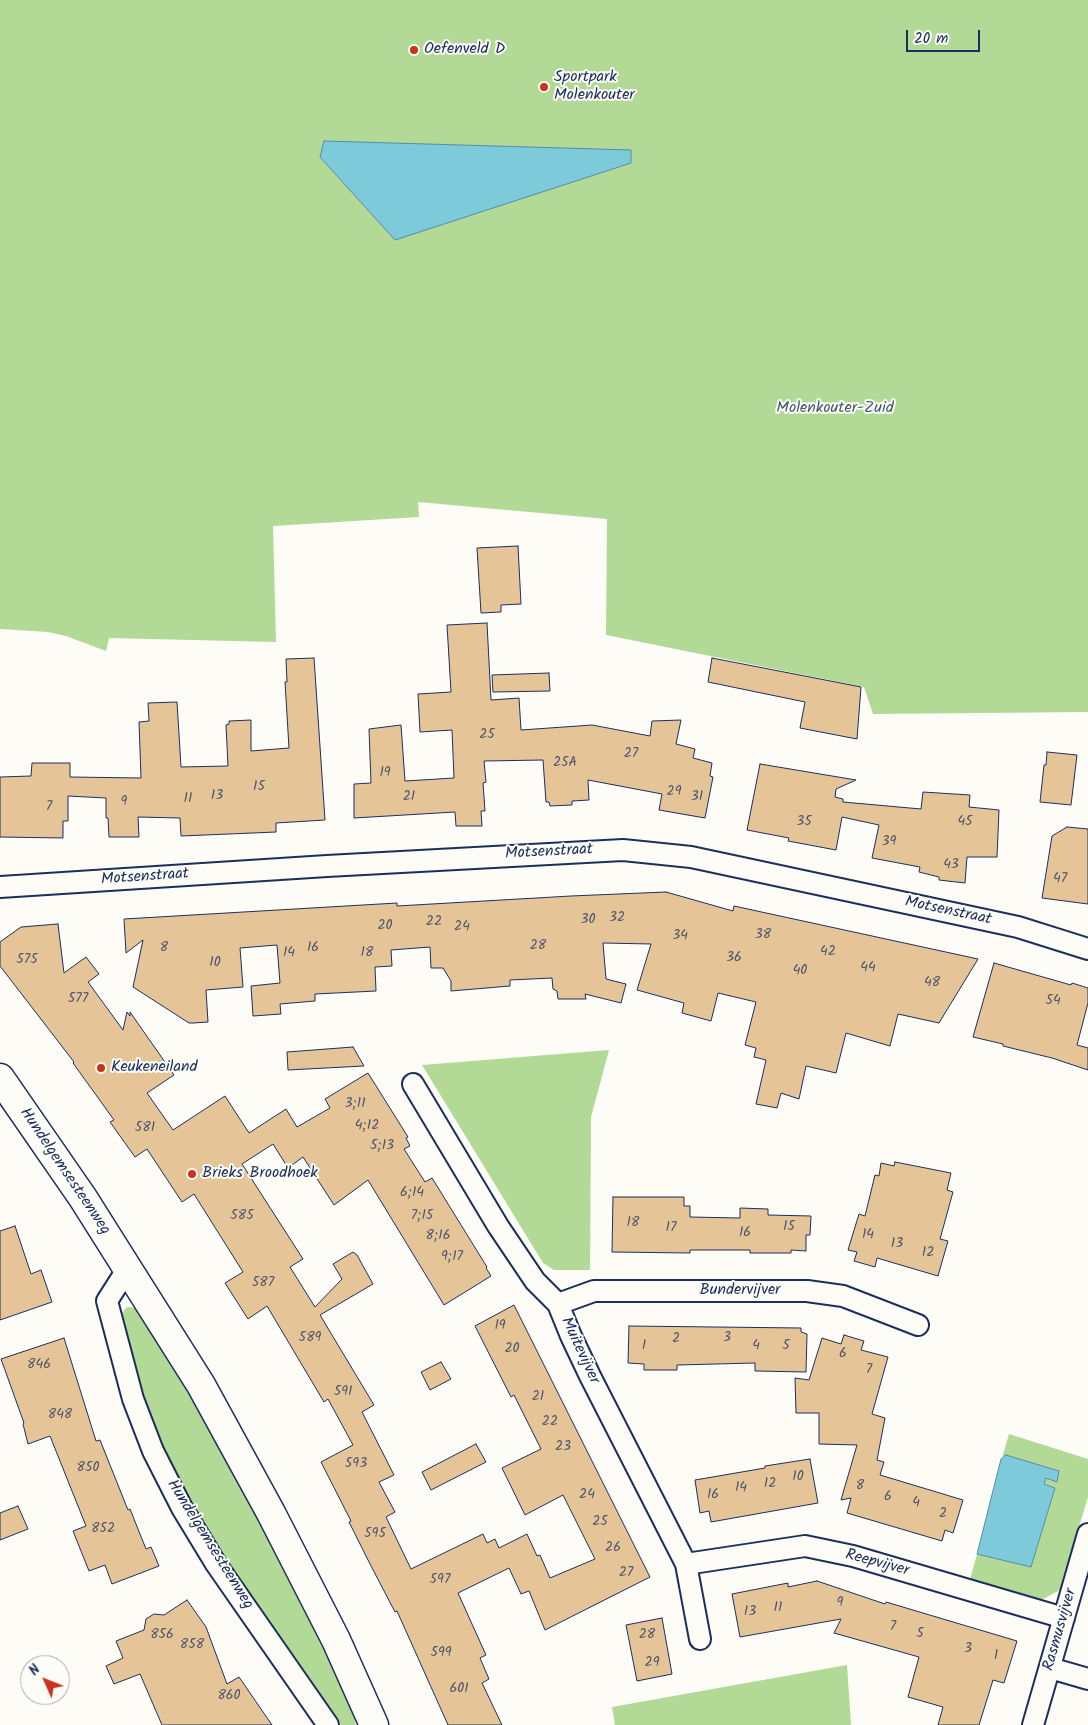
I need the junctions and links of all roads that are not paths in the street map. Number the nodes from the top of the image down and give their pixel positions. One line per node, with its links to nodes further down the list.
1 (0, 888): 2 (street, Motsenstraat)
2 (1088, 949)
3 (0, 1078): 5 (main road, Hundelgemsesteenweg)
4 (413, 1084): 6 (street, Muitevijver)
5 (128, 1268): 14 (street, Hundelgemsesteenweg); 15 (main road, Hundelgemsesteenweg)
6 (558, 1304): 7 (street, Bundervijver); 9 (street, Muitevijver)
7 (918, 1325)
8 (1088, 1534): 10 (street, Rasmusvijver)
9 (686, 1564): 10 (street, Reepvijver); 11 (street, Muitevijver)
10 (1064, 1618): 12 (street, Rasmusvijver)
11 (700, 1639)
12 (1050, 1668): 13 (street); 16 (street, Rasmusvijver)
13 (1088, 1679)
14 (328, 1725)
15 (374, 1725)
16 (1033, 1725)

